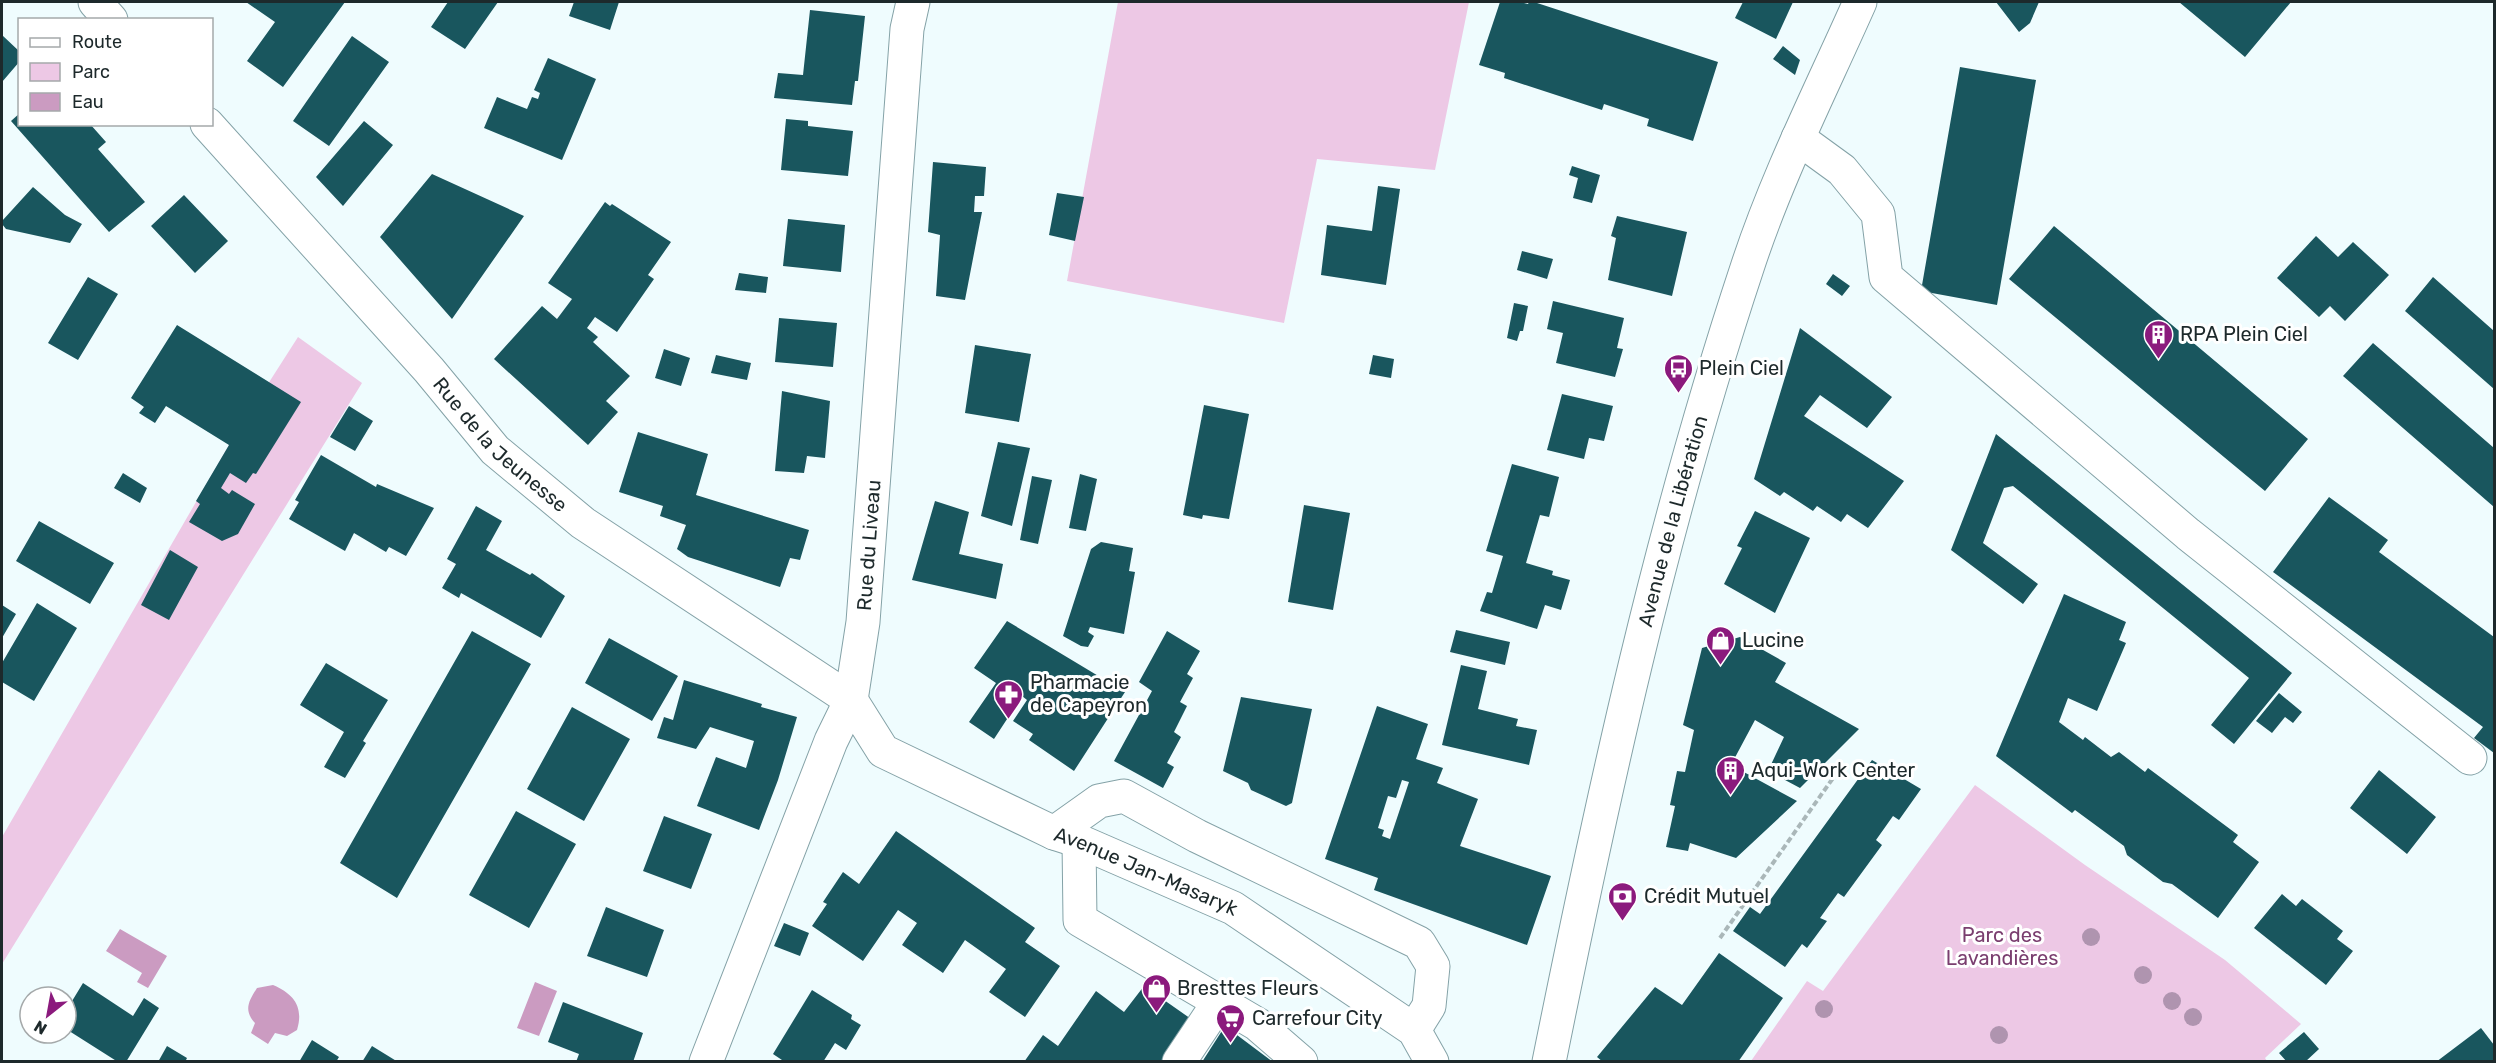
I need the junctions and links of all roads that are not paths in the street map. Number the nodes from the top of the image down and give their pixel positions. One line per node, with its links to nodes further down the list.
1 (95, 2): 4 (street)
2 (913, 2): 7 (street, Rue du Liveau)
3 (1860, 2): 6 (street, Avenue de la Libération)
4 (109, 18)
5 (209, 126): 7 (street, Rue de la Jeunesse)
6 (1798, 138): 8 (street); 16 (street, Avenue de la Libération)
7 (851, 700): 9 (street, Avenue Jan-Masaryk); 12 (street, Rue du Liveau)
8 (2470, 758)
9 (1067, 837): 10 (street); 11 (street, Avenue Jan-Masaryk); 11 (street)
10 (1219, 1002): 13 (street); 14 (street)
11 (1414, 1030): 15 (street, Avenue Jan-Masaryk)
12 (706, 1062)
13 (1179, 1062)
14 (1300, 1062)
15 (1432, 1062)
16 (1549, 1062)

